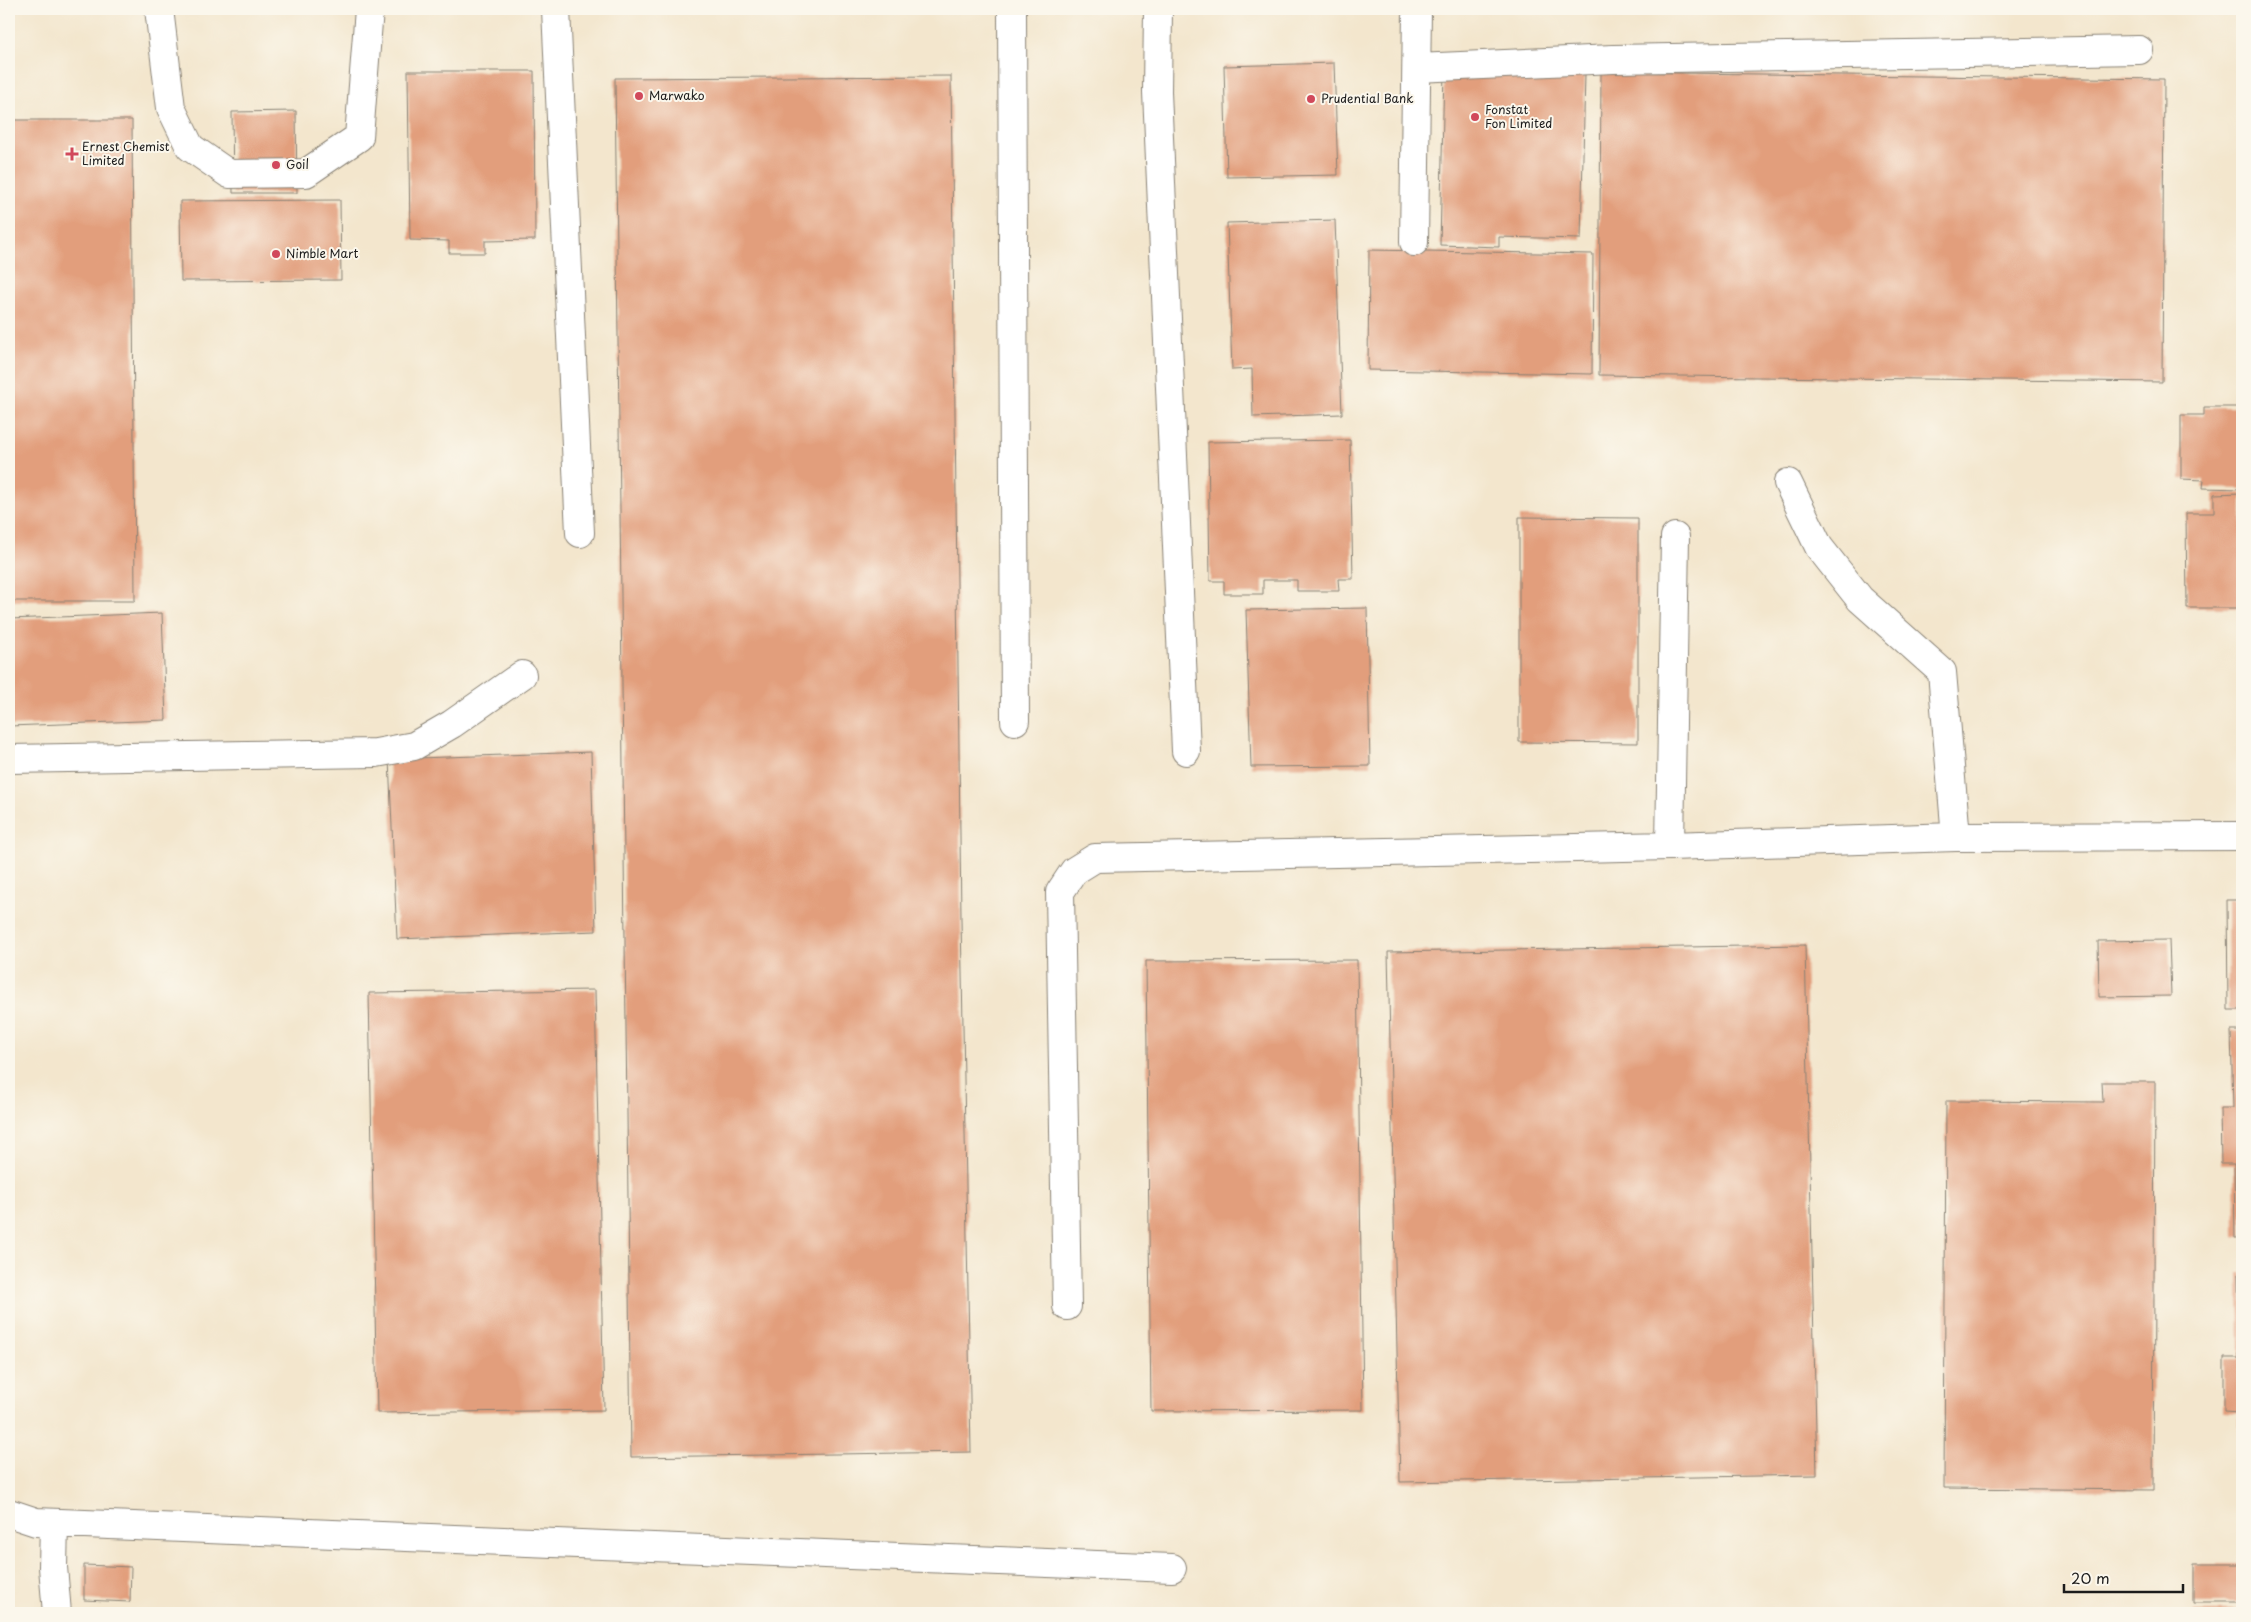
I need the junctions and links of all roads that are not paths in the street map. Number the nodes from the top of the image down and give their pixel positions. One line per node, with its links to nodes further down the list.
1 (159, 9): 2 (lane)
2 (369, 9)
3 (556, 9): 11 (lane)
4 (1012, 9): 14 (lane)
5 (1158, 9): 15 (lane)
6 (1417, 9): 8 (lane)
7 (2139, 50): 8 (lane)
8 (1417, 68): 9 (lane)
9 (1414, 242)
10 (1788, 483): 18 (lane)
11 (580, 533)
12 (1675, 537): 19 (lane)
13 (522, 674): 16 (lane)
14 (1015, 721)
15 (1186, 751)
16 (9, 759)
17 (2242, 836): 18 (lane)
18 (1956, 837): 19 (lane)
19 (1670, 846): 20 (lane)
20 (1067, 1306)
21 (9, 1513): 22 (lane)
22 (54, 1523): 23 (lane); 24 (lane)
23 (1172, 1568)
24 (57, 1613)

